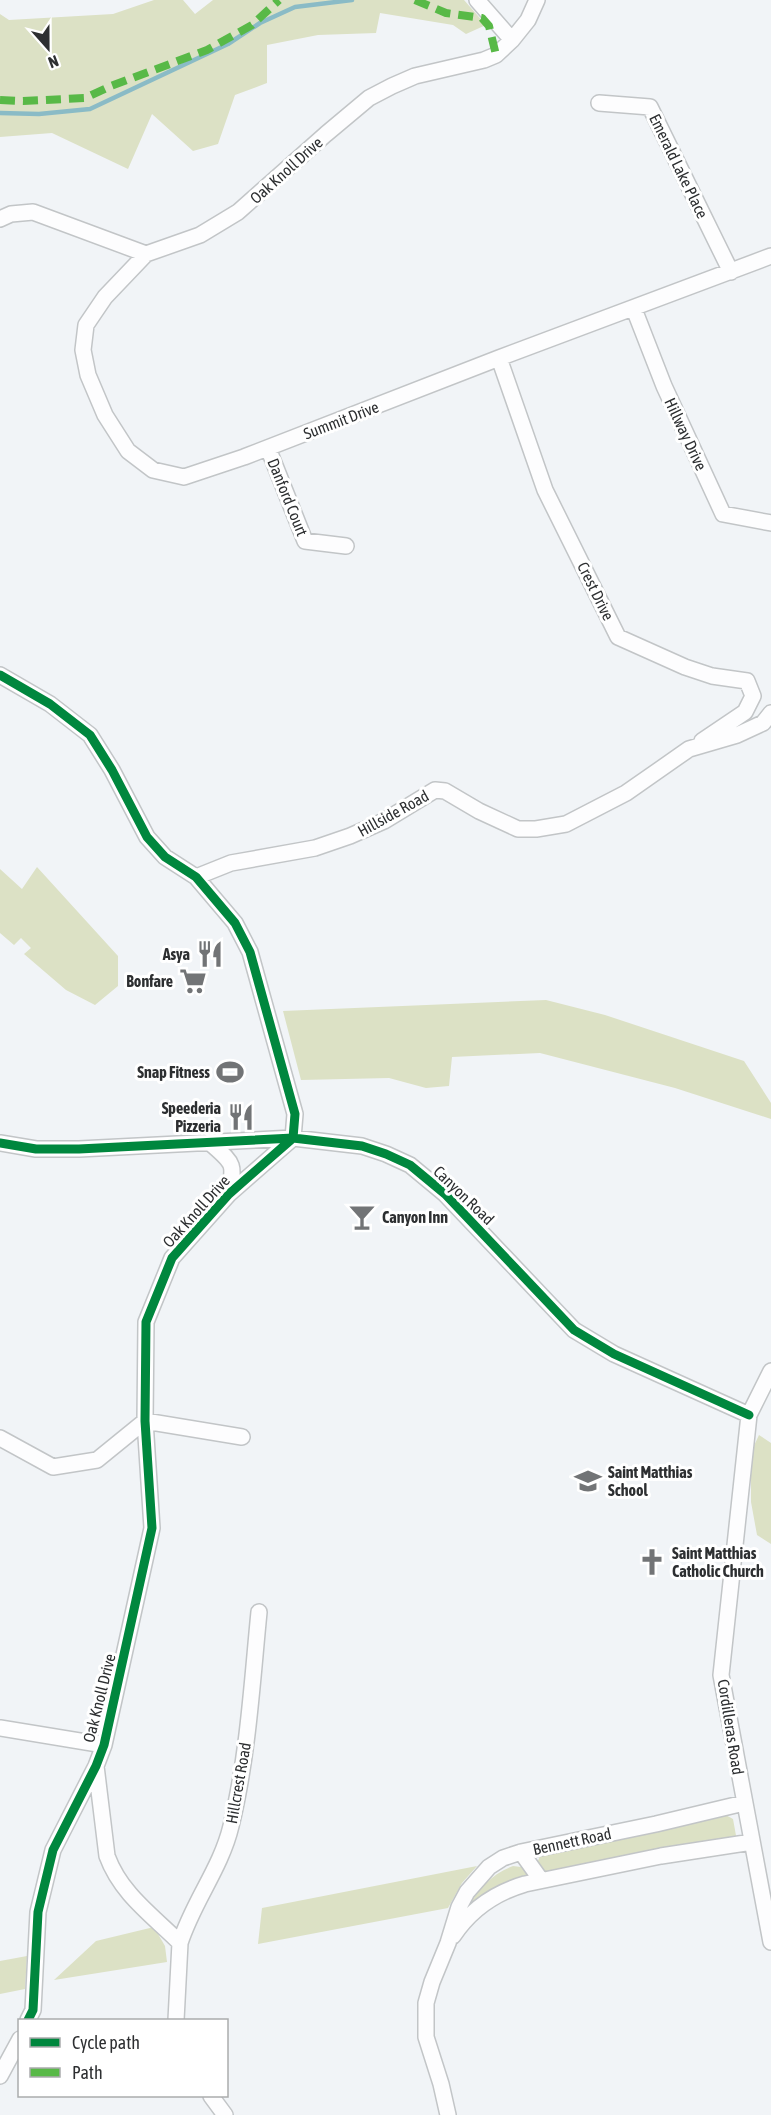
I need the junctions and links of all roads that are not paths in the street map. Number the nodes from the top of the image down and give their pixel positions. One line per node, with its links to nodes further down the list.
1 (477, 0): 3 (street)
2 (537, 0): 3 (street, Oak Knoll Drive)
3 (512, 40): 6 (street, Oak Knoll Drive)
4 (599, 103): 8 (street, Emerald Lake Place)
5 (0, 219): 6 (street)
6 (146, 254): 11 (street, Summit Drive)
7 (771, 256): 8 (street, Summit Drive)
8 (730, 272): 9 (street, Summit Drive)
9 (634, 309): 10 (street, Summit Drive); 12 (street, Hillway Drive)
10 (499, 358): 11 (street, Summit Drive); 16 (street, Crest Drive)
11 (268, 448): 13 (street, Danford Court)
12 (771, 523)
13 (346, 546)
14 (0, 675): 17 (street)
15 (771, 713): 16 (street, Hillside Road)
16 (689, 749): 17 (street, Hillside Road)
17 (196, 877): 18 (street)
18 (293, 1138): 19 (street, Canyon Road); 21 (street, Oak Knoll Drive); 23 (street, Canyon Road)
19 (209, 1142): 20 (street, Canyon Road); 21 (street, Oak Knoll Drive)
20 (0, 1143)
21 (229, 1194): 24 (street, Oak Knoll Drive)
22 (771, 1371): 23 (street, Cordilleras Road)
23 (749, 1415): 31 (street, Cordilleras Road)
24 (145, 1421): 25 (street); 26 (street); 29 (street, Oak Knoll Drive)
25 (242, 1437)
26 (0, 1438)
27 (259, 1612): 36 (street, Hillcrest Road)
28 (0, 1728): 29 (street)
29 (104, 1745): 30 (street, Oak Knoll Drive)
30 (96, 1766): 36 (street); 38 (street, Oak Knoll Drive)
31 (744, 1803): 32 (street, Cordilleras Road); 33 (street, Bennett Road)
32 (752, 1842): 34 (street, Bennett Road); 35 (street, Cordilleras Road)
33 (521, 1852): 34 (street); 37 (street, Bennett Road)
34 (541, 1880): 37 (street, Bennett Road)
35 (771, 1942)
36 (180, 1943): 39 (street)
37 (448, 1943): 44 (street, Bennett Road)
38 (28, 2019)
39 (176, 2019)
40 (18, 2043): 41 (street)
41 (0, 2076)
42 (213, 2097): 43 (street)
43 (225, 2115)
44 (448, 2115)

